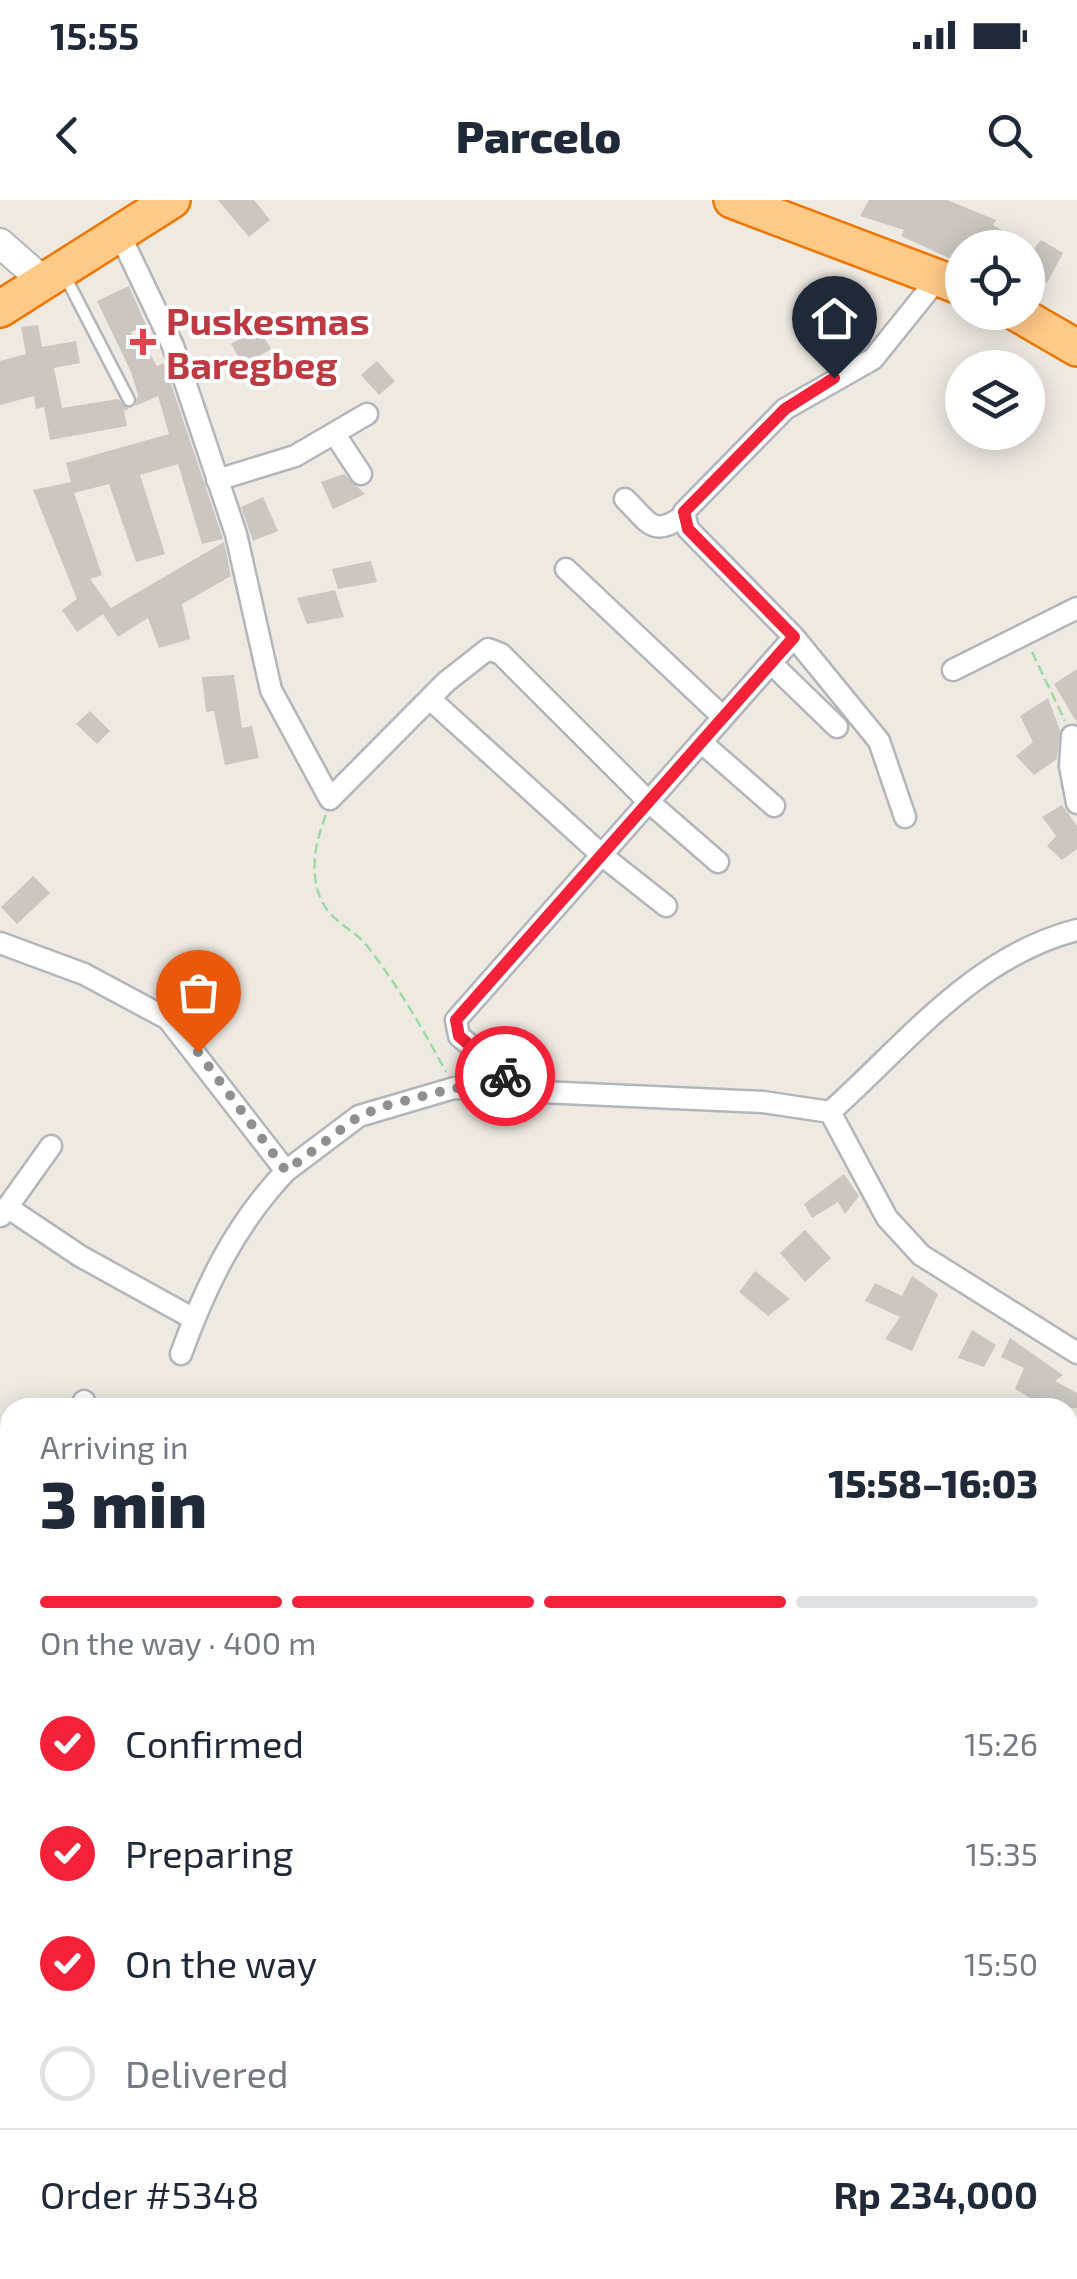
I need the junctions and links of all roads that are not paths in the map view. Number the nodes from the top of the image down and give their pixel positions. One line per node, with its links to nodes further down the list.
1 (172, 200): 3 (highway)
2 (732, 200): 6 (highway)
3 (120, 235): 5 (highway); 15 (street)
4 (0, 243): 5 (main road)
5 (52, 275): 8 (highway); 11 (lane)
6 (945, 280)
7 (945, 288): 17 (street)
8 (0, 309)
9 (1045, 329): 10 (highway)
10 (1077, 348)
11 (129, 400)
12 (368, 414): 13 (street)
13 (336, 436): 14 (street); 15 (street)
14 (361, 474)
15 (217, 480): 23 (street)
16 (625, 500): 17 (street)
17 (682, 517): 20 (street)
18 (566, 569): 24 (street)
19 (1076, 611): 22 (street)
20 (794, 637): 21 (street); 31 (street)
21 (772, 665): 24 (street); 25 (street)
22 (953, 670)
23 (430, 700): 29 (street); 32 (street)
24 (723, 718): 27 (street)
25 (837, 728)
26 (1072, 736): 28 (street)
27 (701, 742): 29 (street); 30 (street)
28 (1076, 795)
29 (650, 802): 32 (street); 33 (street)
30 (774, 806)
31 (905, 817)
32 (604, 858): 34 (street); 37 (street)
33 (718, 862)
34 (666, 906)
35 (1077, 930): 38 (street)
36 (0, 942): 40 (street)
37 (522, 1088): 38 (street); 40 (street)
38 (830, 1112): 43 (street)
39 (50, 1146): 41 (street)
40 (286, 1171): 42 (street)
41 (3, 1213): 42 (street)
42 (194, 1319): 44 (street)
43 (1077, 1353)
44 (181, 1354)

